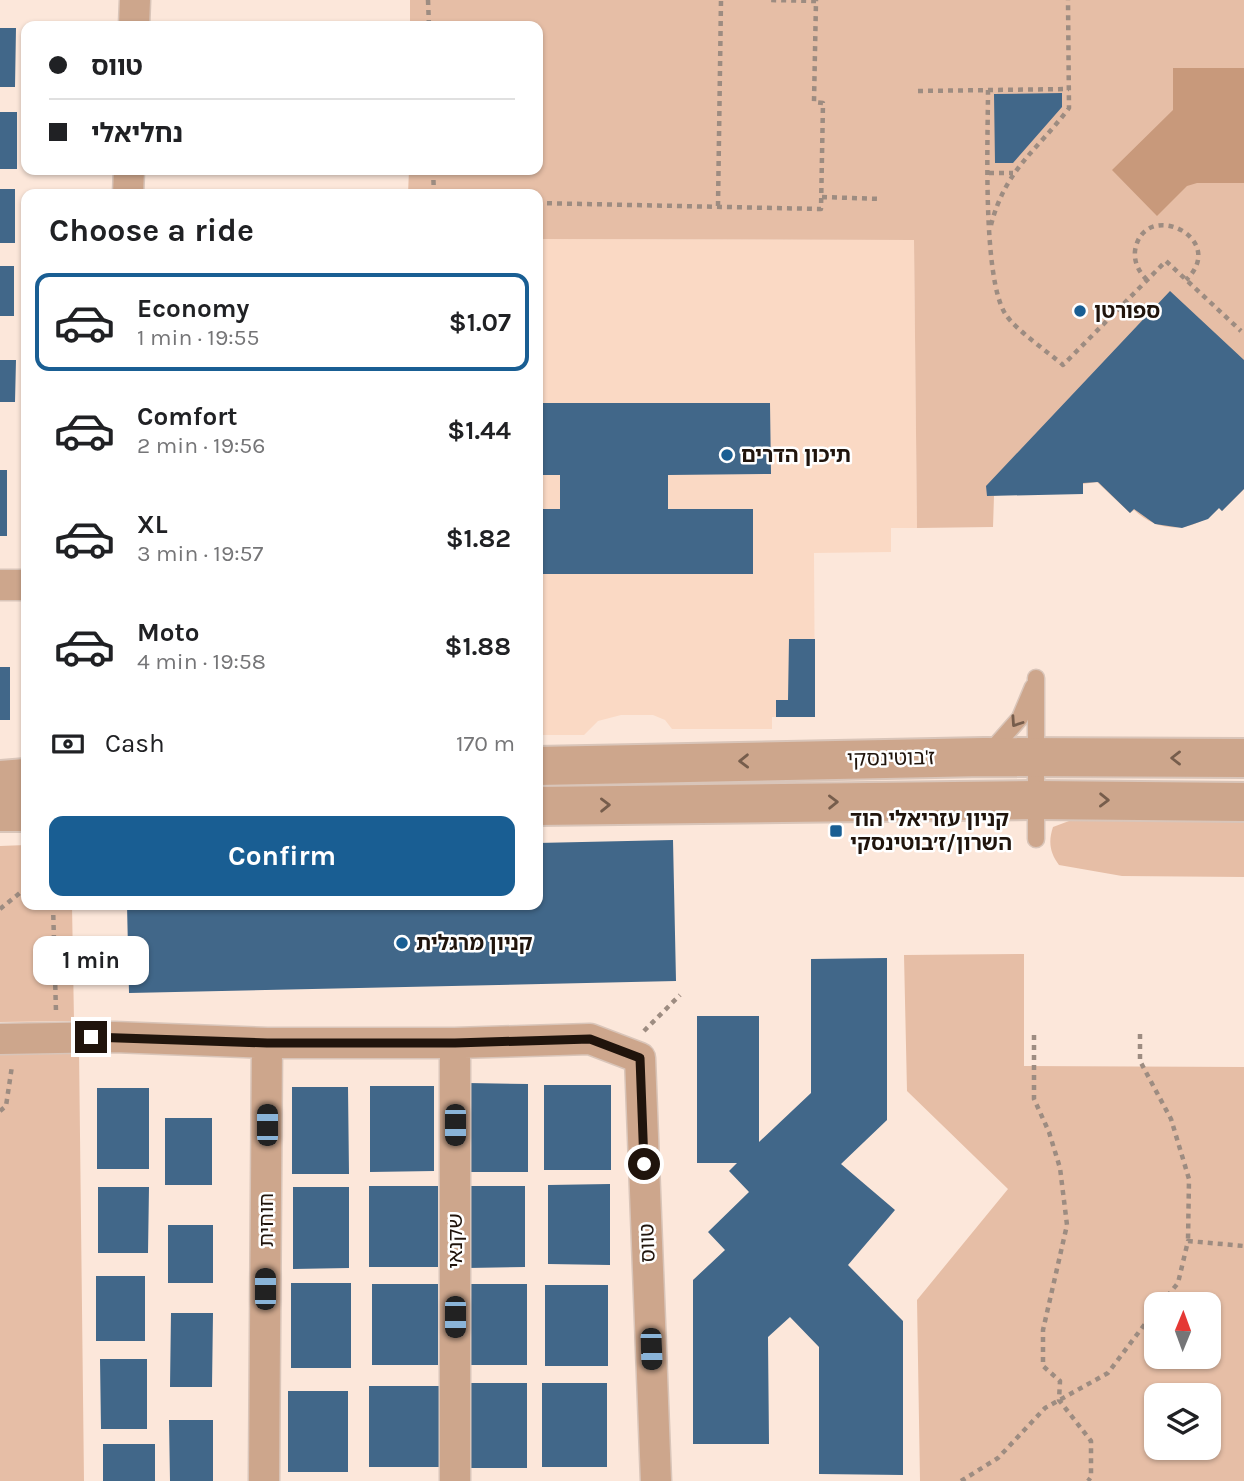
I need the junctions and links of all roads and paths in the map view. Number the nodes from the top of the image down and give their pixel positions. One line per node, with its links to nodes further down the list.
1 (135, 0): 6 (street)
2 (428, 0): 7 (path)
3 (721, 0): 16 (path)
4 (769, 0): 13 (path)
5 (1068, 0): 8 (path)
6 (134, 21)
7 (429, 21)
8 (1069, 89): 9 (path); 12 (path)
9 (988, 90): 10 (path); 11 (path)
10 (918, 91)
11 (989, 173): 12 (path); 17 (path)
12 (1014, 173): 17 (path)
13 (822, 197): 14 (path); 16 (path)
14 (880, 199)
15 (543, 203): 16 (path)
16 (718, 206)
17 (989, 233): 18 (path)
18 (1147, 280): 19 (path); 19 (path)
19 (1186, 280): 20 (path)
20 (1241, 331)
21 (0, 585): 22 (street)
22 (21, 585)
23 (984, 757): 24 (street, ז'בוטינסקי); 24 (lane, one-way to 23); 26 (street, ז'בוטינסקי, one-way to 26)
24 (1037, 757): 25 (street, ז'בוטינסקי, one-way to 24); 29 (lane)
25 (1244, 758)
26 (543, 766)
27 (21, 778): 28 (street)
28 (0, 780)
29 (1036, 800): 30 (street, ז'בוטינסקי, one-way to 30); 31 (street, ז'בוטינסקי, one-way to 29); 34 (lane)
30 (1244, 802)
31 (543, 806)
32 (0, 812): 33 (street)
33 (21, 812)
34 (1036, 839)
35 (21, 892): 36 (path)
36 (0, 909)
37 (53, 910): 39 (path)
38 (680, 995): 45 (path)
39 (56, 1014)
40 (1140, 1034): 47 (path)
41 (1034, 1035): 51 (path)
42 (267, 1043): 43 (street); 44 (street); 52 (street, חוחית)
43 (455, 1043): 45 (street); 53 (street, שקנאי)
44 (7, 1047): 46 (path)
45 (624, 1052): 54 (street, טווס)
46 (0, 1111)
47 (1188, 1241): 48 (path); 49 (path)
48 (1244, 1246)
49 (1170, 1292)
50 (1144, 1325): 51 (path)
51 (1059, 1400): 55 (path); 56 (path)
52 (264, 1481)
53 (455, 1481)
54 (656, 1481)
55 (961, 1481)
56 (1088, 1481)

